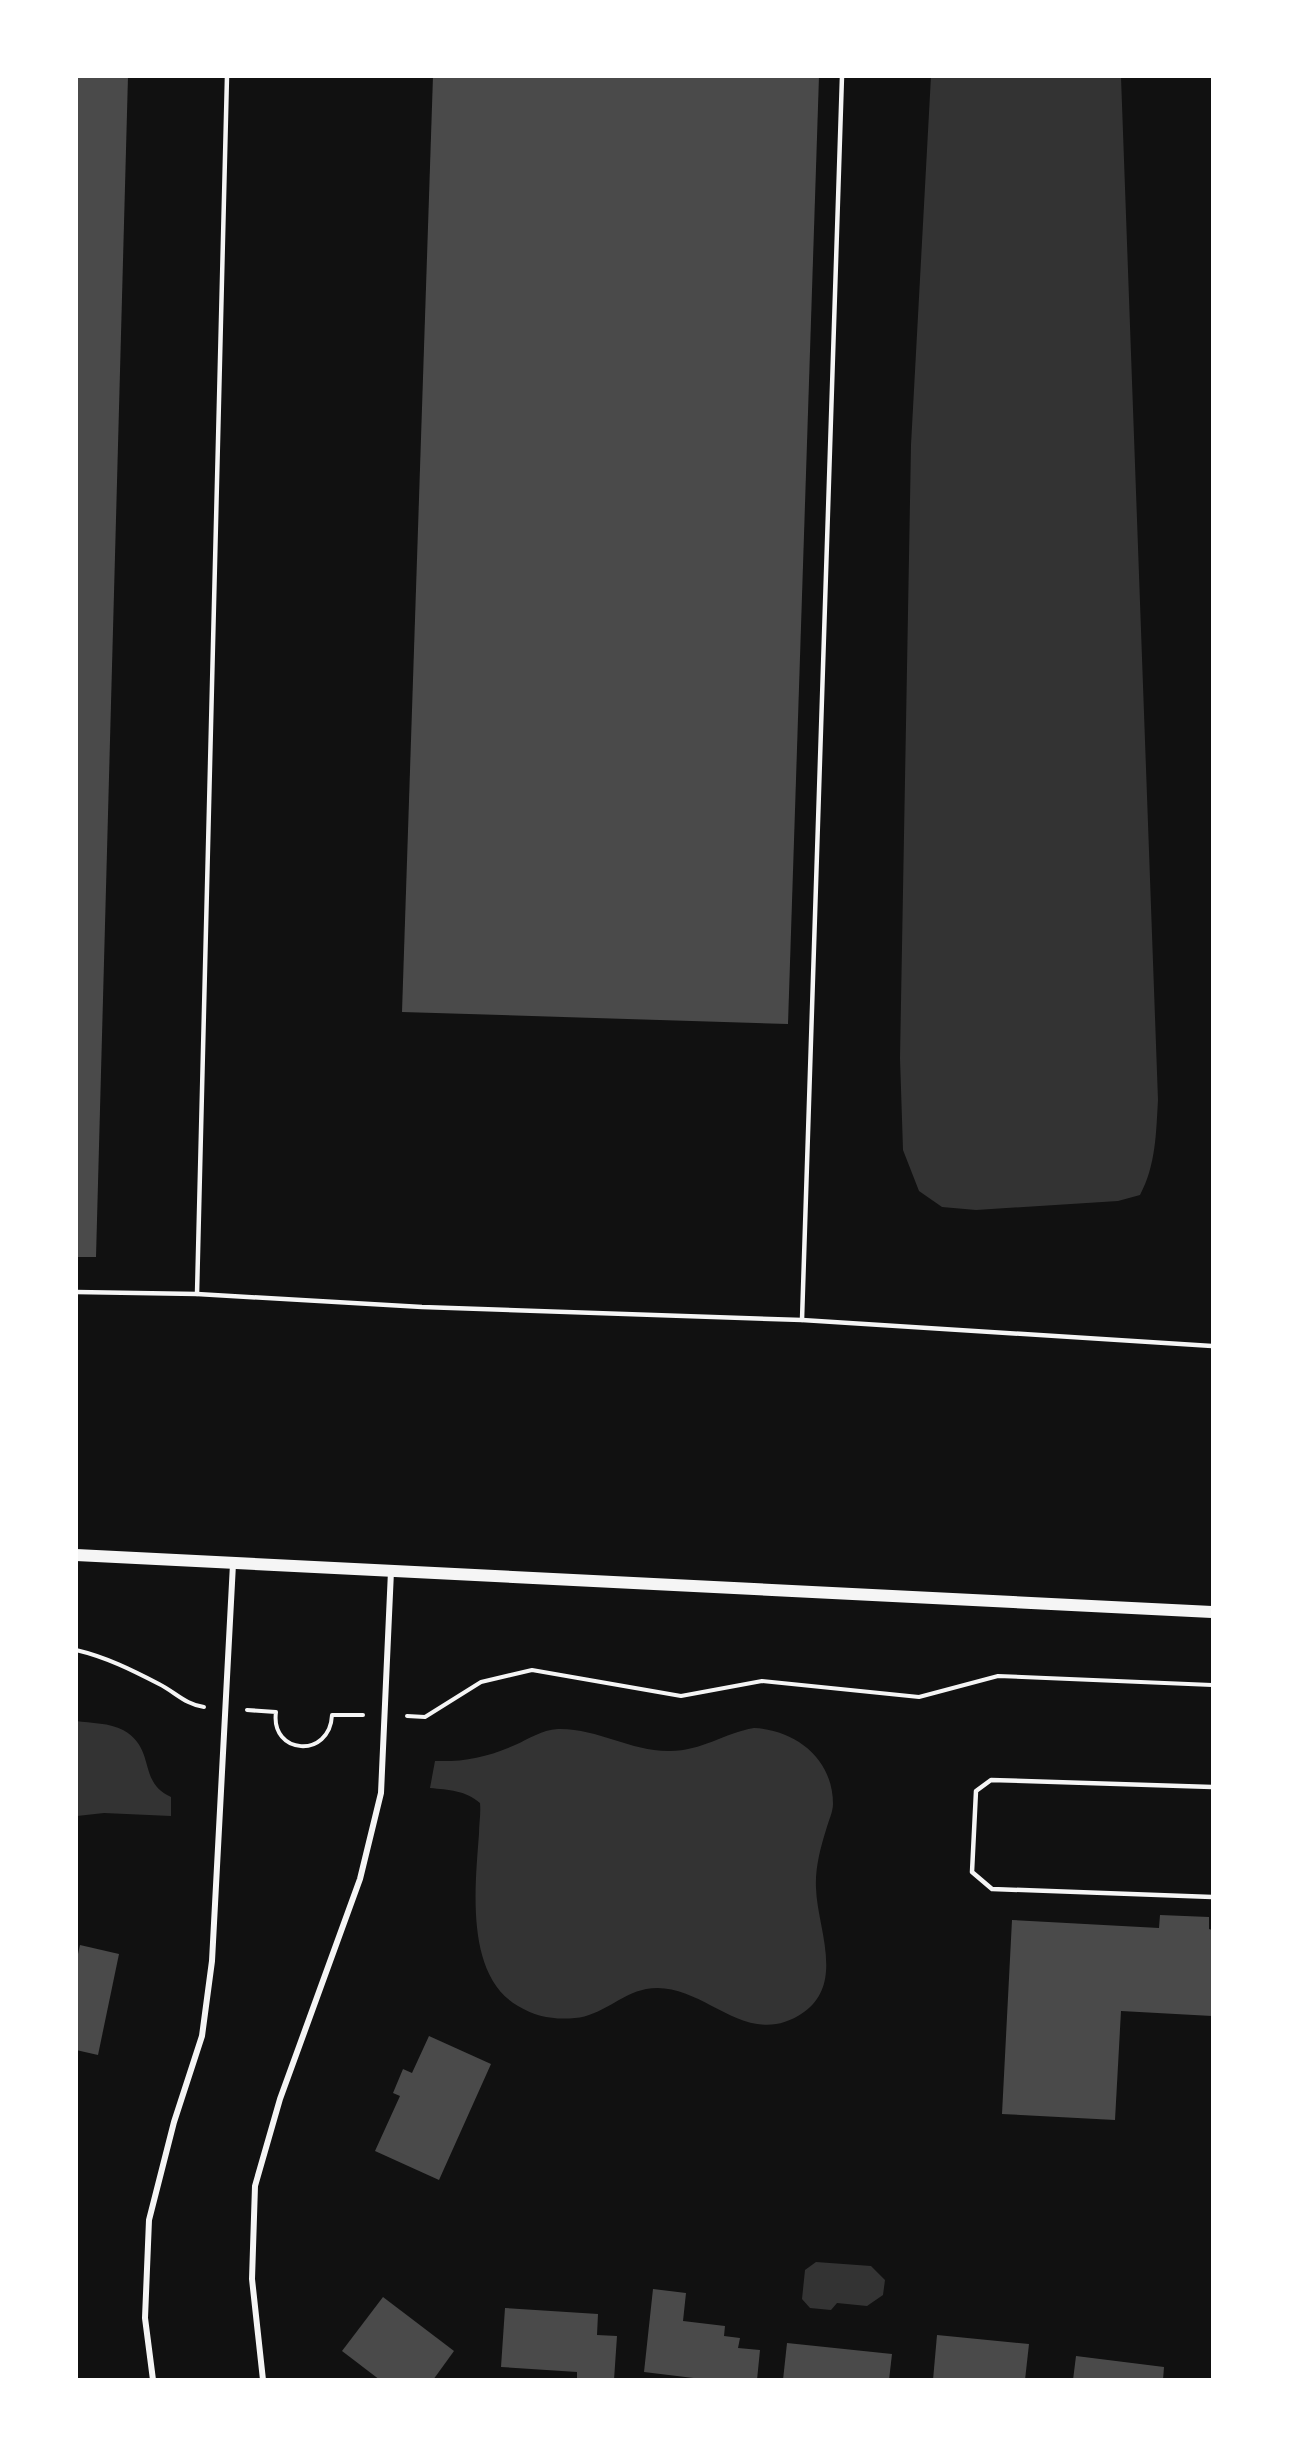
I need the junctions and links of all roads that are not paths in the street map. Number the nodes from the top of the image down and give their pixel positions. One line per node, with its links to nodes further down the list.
1 (226, 76): 4 (lane)
2 (842, 76): 5 (lane)
3 (76, 1292): 4 (lane)
4 (197, 1293): 5 (lane)
5 (802, 1320): 6 (lane)
6 (1212, 1346)
7 (76, 1556): 8 (main road)
8 (232, 1563): 9 (main road); 13 (street)
9 (391, 1571): 10 (main road); 14 (street)
10 (1212, 1612)
11 (1212, 1787): 12 (lane)
12 (1212, 1897)
13 (153, 2379)
14 (263, 2379)

